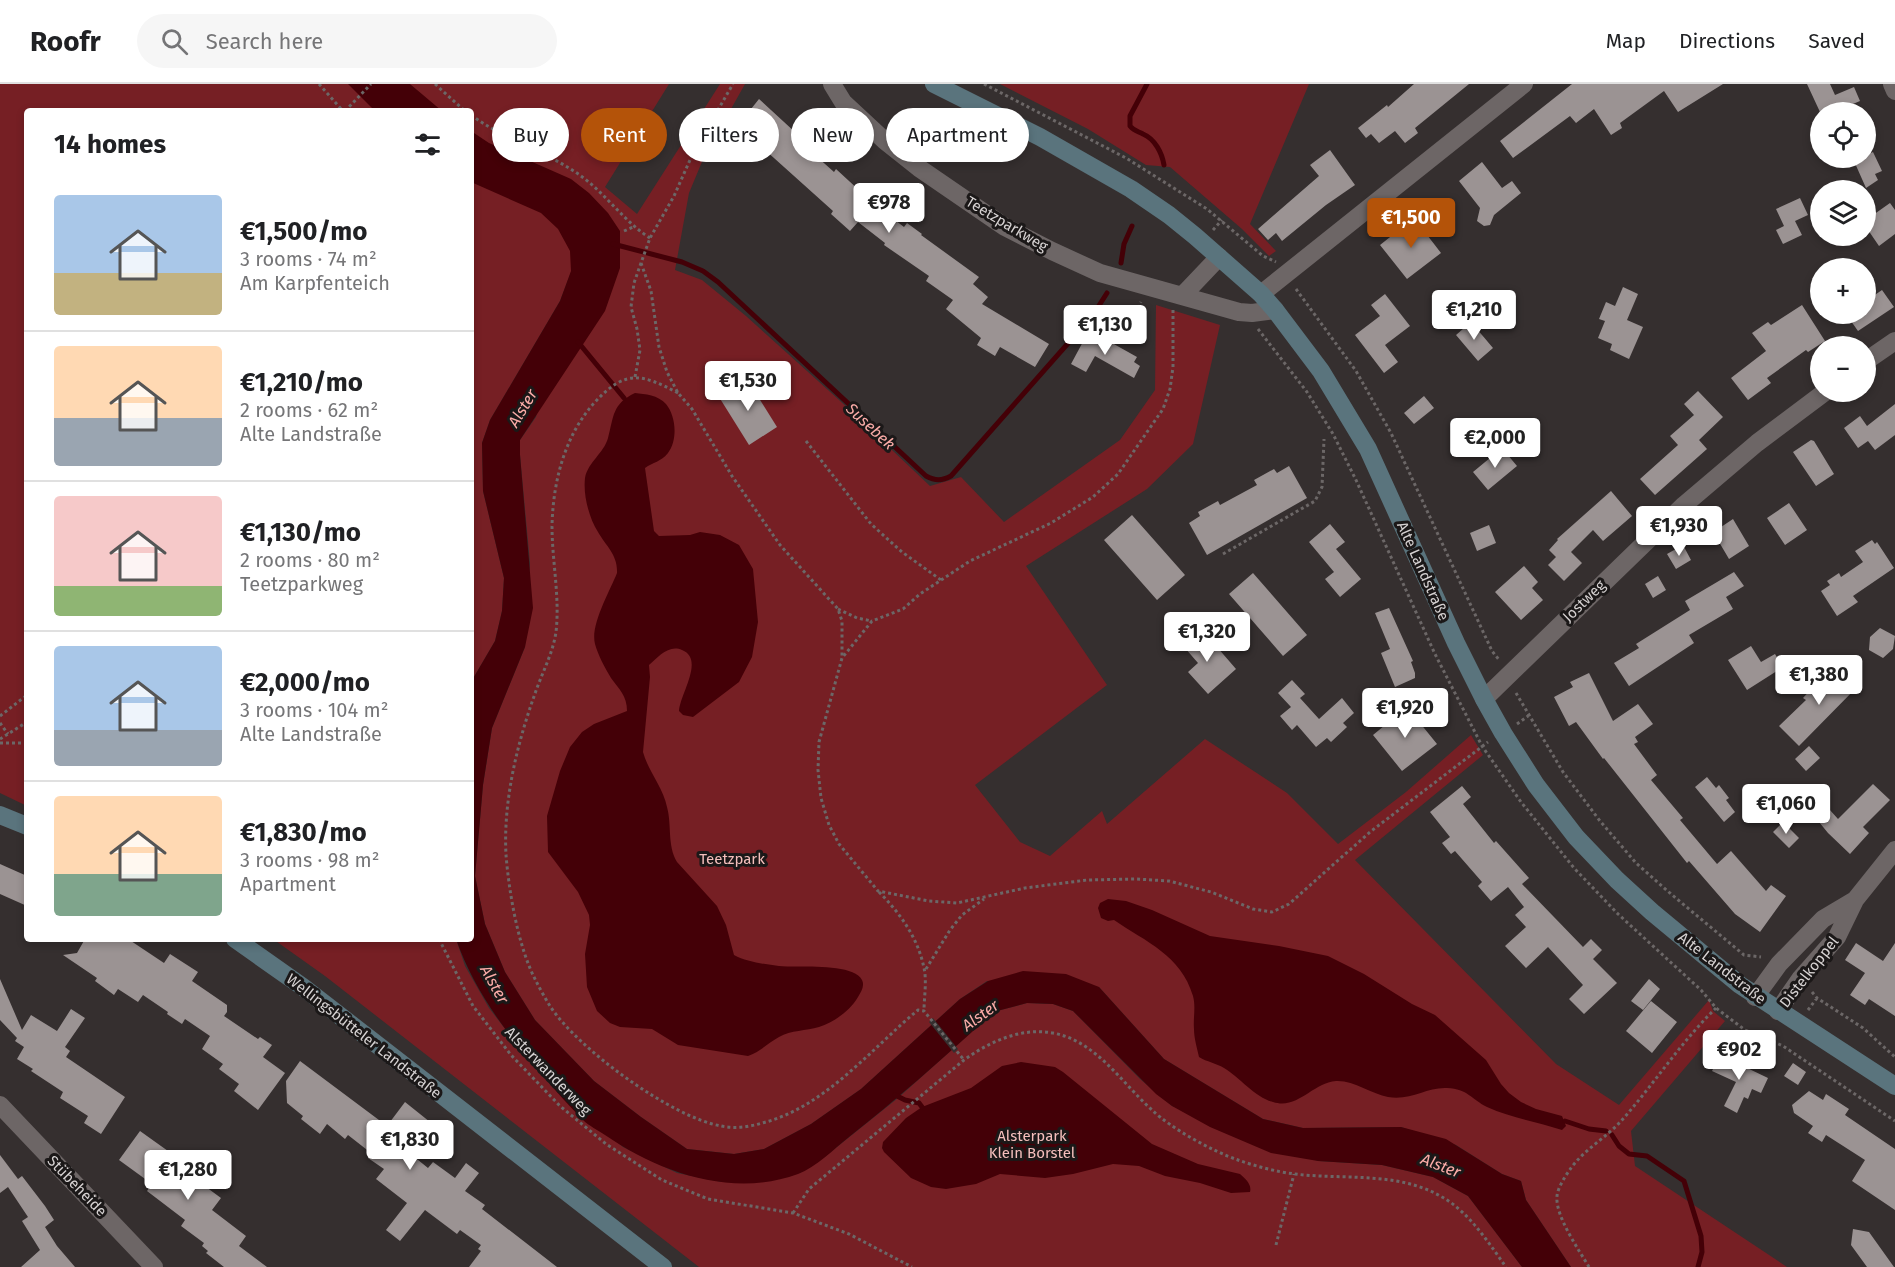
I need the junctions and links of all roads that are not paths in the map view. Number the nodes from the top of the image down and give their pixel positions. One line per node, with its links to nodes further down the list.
1 (832, 84): 8 (street, Teetzparkweg)
2 (934, 84): 6 (main road, Alte Landstraße)
3 (1524, 84): 7 (street)
4 (1892, 84): 5 (street)
5 (1895, 91)
6 (1219, 257): 7 (main road, Alte Landstraße); 8 (street)
7 (1261, 294): 9 (main road, Alte Landstraße)
8 (1177, 295): 9 (street, Teetzparkweg)
9 (1275, 310): 13 (main road, Alte Landstraße)
10 (1895, 341): 11 (street)
11 (1876, 354)
12 (1812, 402): 13 (street, Jostweg)
13 (1484, 699): 19 (main road, Alte Landstraße)
14 (0, 815): 15 (main road)
15 (24, 825)
16 (1892, 859): 17 (street, Distelkoppel)
17 (1855, 900): 19 (street, Distelkoppel); 20 (street, Distelkoppel)
18 (239, 942): 24 (main road, Wellingsbütteler Landstraße)
19 (1755, 997): 20 (main road, Alte Landstraße)
20 (1778, 1011): 21 (main road, Alte Landstraße)
21 (1895, 1086)
22 (0, 1105): 23 (street, Stübeheide)
23 (154, 1267)
24 (663, 1267)

